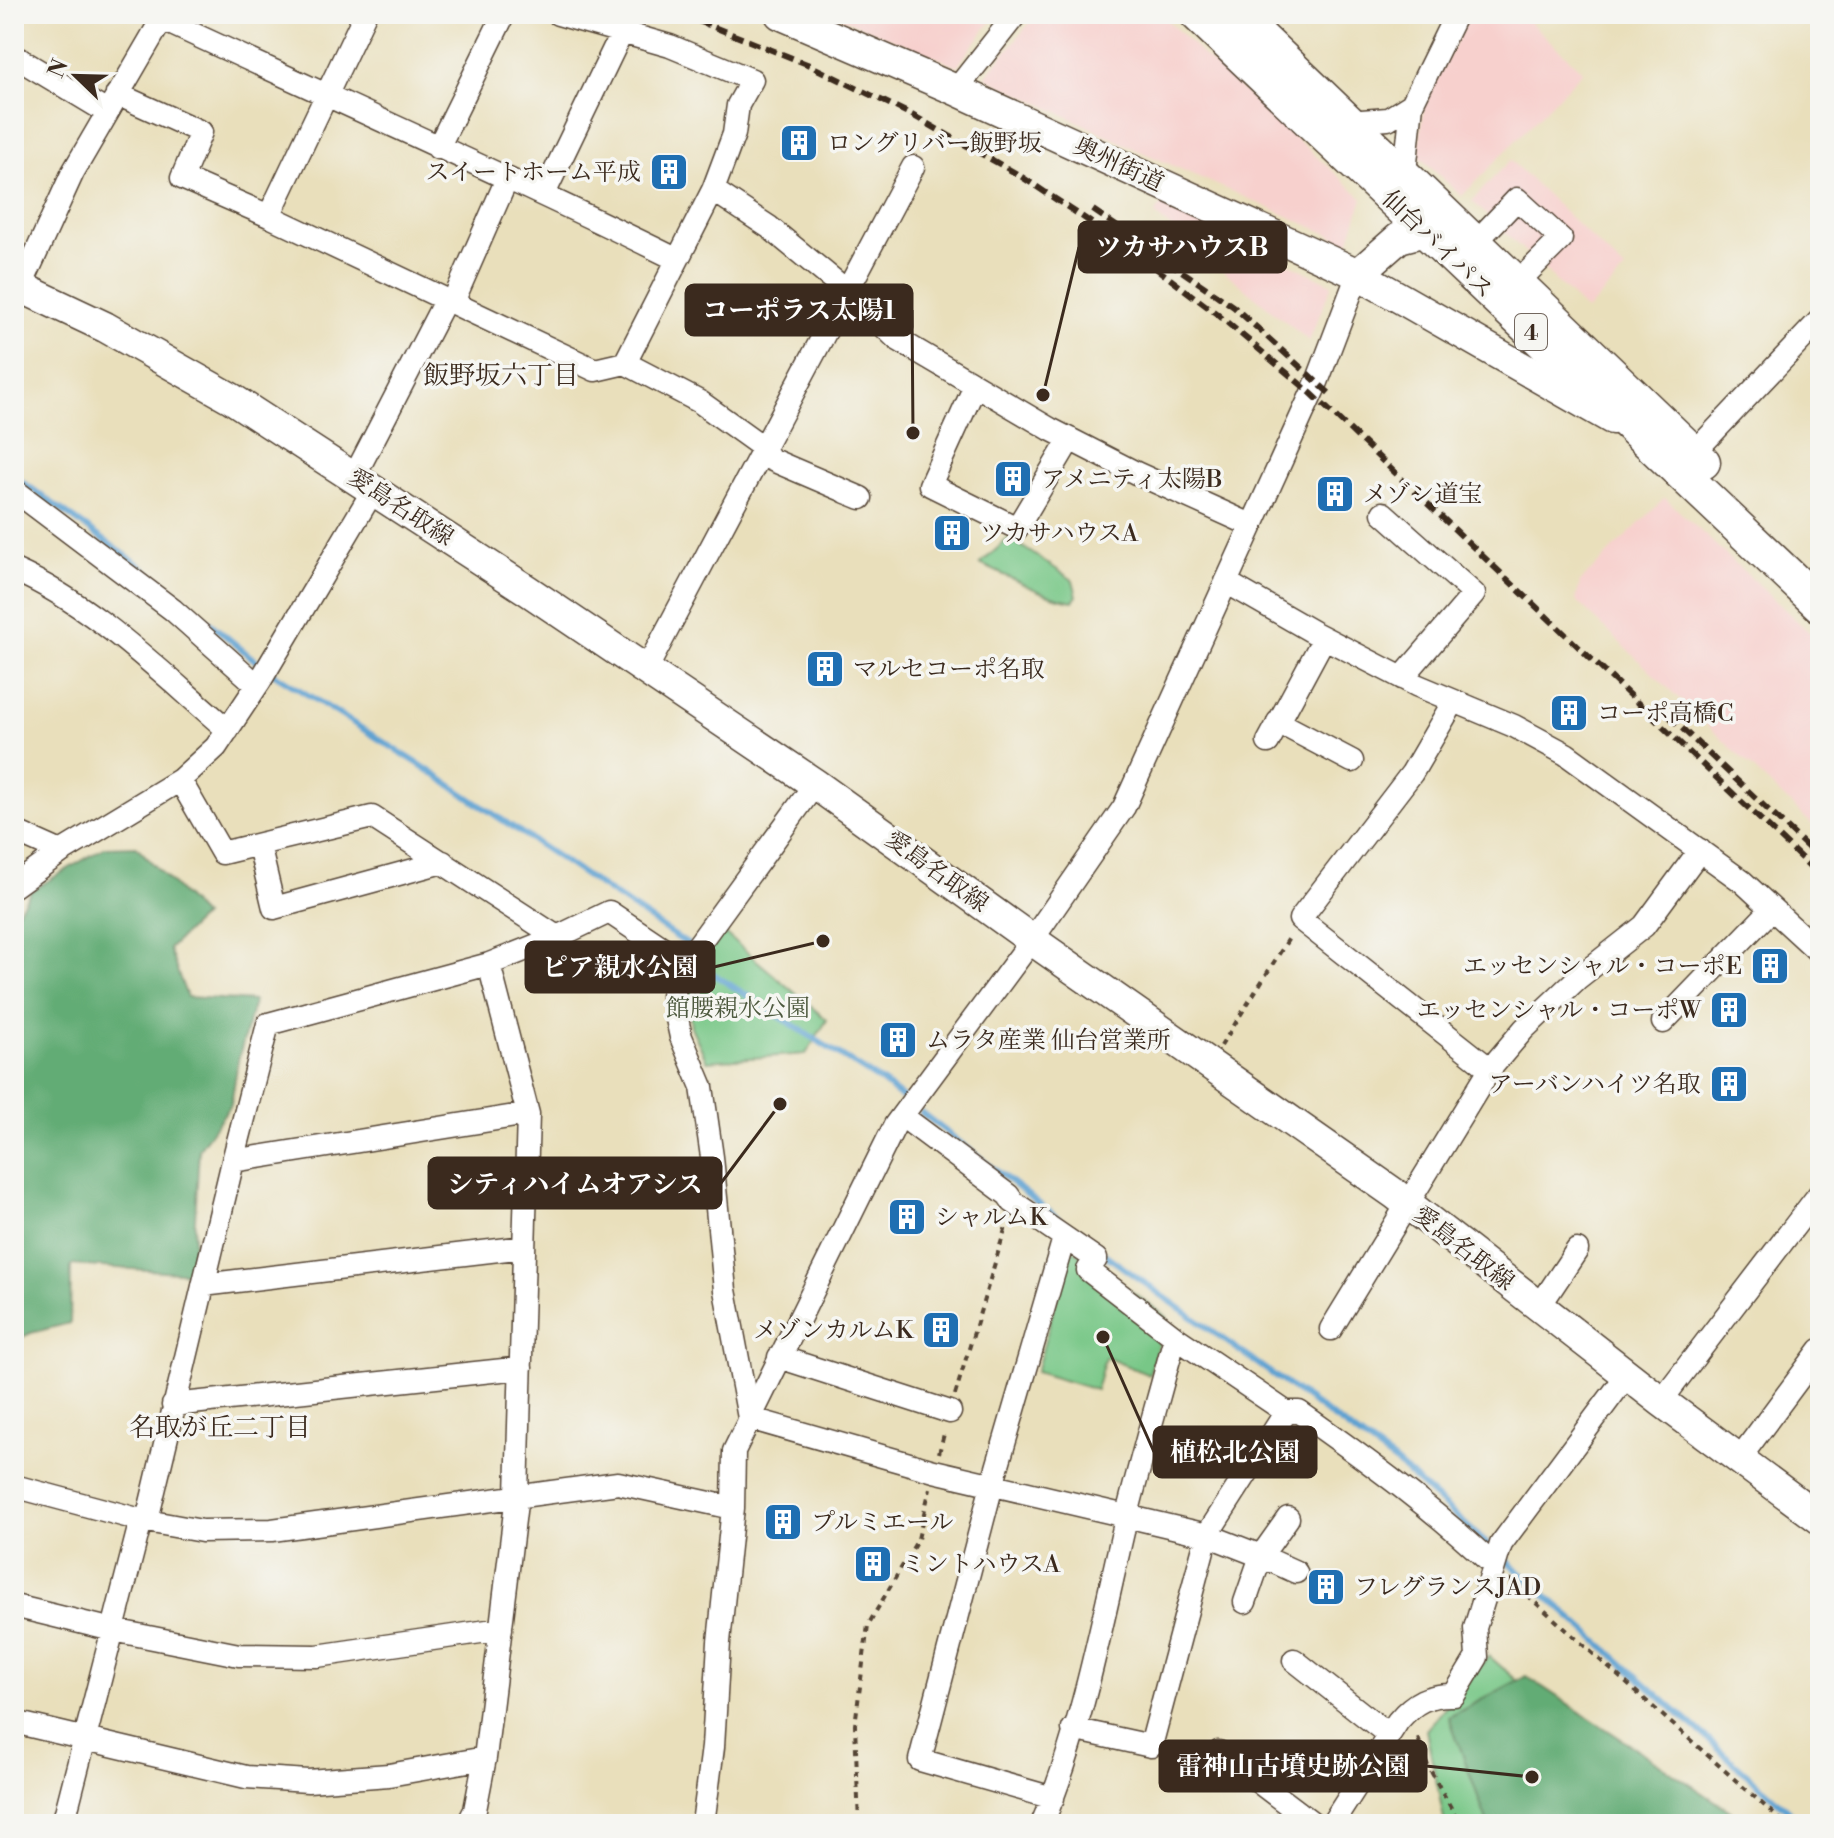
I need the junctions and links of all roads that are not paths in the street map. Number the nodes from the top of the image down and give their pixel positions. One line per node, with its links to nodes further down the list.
1 (365, 14): 13 (street)
2 (504, 14): 17 (street)
3 (558, 14): 10 (street)
4 (780, 14): 12 (main road, 奥州街道)
5 (1016, 14): 12 (street)
6 (1197, 14): 22 (highway, 仙台バイパス / 4)
7 (1236, 14): 16 (highway, 仙台バイパス / 4)
8 (1456, 14): 15 (street)
9 (163, 16): 13 (street); 14 (street)
10 (623, 30): 20 (street); 21 (street)
11 (15, 58): 14 (street)
12 (956, 90): 26 (main road, 奥州街道)
13 (326, 96): 17 (street); 23 (street)
14 (112, 103): 23 (street); 28 (street)
15 (1412, 104): 16 (street); 22 (street)
16 (1348, 122): 22 (highway, 仙台バイパス / 4)
17 (438, 148): 19 (street)
18 (913, 167): 29 (street)
19 (507, 179): 21 (street); 30 (street)
20 (713, 190): 25 (street); 29 (street)
21 (544, 194): 25 (street)
22 (1415, 214): 24 (highway, 仙台バイパス / 4); 26 (main road); 34 (highway, 仙台バイパス / 4)
23 (269, 216): 30 (street)
24 (1475, 243): 27 (highway, 仙台バイパス / 4); 27 (street)
25 (676, 259): 32 (street)
26 (1358, 274): 34 (main road, 奥州街道); 42 (street)
27 (1517, 283): 37 (highway, 仙台バイパス / 4)
28 (17, 285): 38 (main road, 愛島名取線)
29 (848, 292): 33 (street); 36 (street)
30 (450, 300): 32 (street); 38 (street)
31 (1820, 320): 37 (street)
32 (625, 363): 36 (street)
33 (975, 386): 35 (street); 35 (street)
34 (1638, 434): 37 (highway, 仙台バイパス / 4)
35 (1070, 439): 42 (street)
36 (764, 448): 40 (street); 48 (street)
37 (1686, 461): 44 (highway, 仙台バイパス / 4); 46 (highway, 仙台バイパス / 4)
38 (364, 483): 48 (main road, 愛島名取線); 50 (street)
39 (14, 490): 50 (street)
40 (846, 492)
41 (1383, 513): 49 (street)
42 (1251, 525): 45 (street)
43 (14, 570): 52 (street)
44 (1820, 577)
45 (1226, 582): 47 (street); 64 (street)
46 (1820, 605)
47 (1324, 638): 49 (street); 53 (street)
48 (646, 670): 55 (main road, 愛島名取線)
49 (1402, 678): 51 (street)
50 (258, 683): 52 (street)
51 (1454, 701): 58 (street); 69 (street)
52 (228, 730): 54 (street)
53 (1352, 761)
54 (180, 780): 57 (street); 59 (street)
55 (815, 784): 64 (main road, 愛島名取線); 66 (street)
56 (14, 831): 59 (street)
57 (259, 845): 60 (street); 60 (street)
58 (1700, 850): 62 (street); 69 (street)
59 (61, 852): 61 (street)
60 (443, 862): 63 (street)
61 (14, 886)
62 (1772, 909): 65 (street); 68 (street)
63 (557, 937): 66 (street); 67 (street)
64 (1032, 940): 71 (street); 74 (main road, 愛島名取線)
65 (1820, 953)
66 (685, 963): 90 (street)
67 (489, 964): 70 (street); 72 (street)
68 (1663, 1022)
69 (1490, 1069): 74 (street)
70 (528, 1114): 72 (street); 76 (street)
71 (902, 1116): 75 (street); 83 (street)
72 (233, 1161): 78 (street)
73 (1820, 1193): 86 (street)
74 (1409, 1206): 79 (main road, 愛島名取線); 80 (street)
75 (1064, 1238): 81 (street); 92 (street)
76 (524, 1247): 78 (street); 84 (street)
77 (1577, 1250): 79 (street)
78 (203, 1285): 87 (street)
79 (1539, 1307): 85 (main road, 愛島名取線)
80 (1331, 1329)
81 (1175, 1337): 89 (street); 96 (street)
82 (1820, 1350): 91 (street)
83 (779, 1357): 88 (street); 90 (street)
84 (521, 1368): 87 (street); 94 (street)
85 (1627, 1375): 86 (main road, 愛島名取線); 102 (street)
86 (1661, 1401): 91 (main road, 愛島名取線)
87 (173, 1405): 99 (street)
88 (950, 1412)
89 (1286, 1412): 100 (street); 102 (street)
90 (749, 1418): 92 (street); 95 (street)
91 (1739, 1459): 98 (main road, 愛島名取線)
92 (992, 1485): 96 (street); 115 (street)
93 (14, 1486): 99 (street)
94 (517, 1495): 95 (street); 99 (street); 106 (street)
95 (733, 1508): 118 (street)
96 (1127, 1516): 100 (street); 110 (street)
97 (1288, 1518): 101 (street)
98 (1820, 1519)
99 (144, 1520): 107 (street)
100 (1207, 1535): 101 (street); 110 (street)
101 (1261, 1556): 103 (street); 104 (street)
102 (1497, 1556): 111 (street)
103 (1296, 1572)
104 (1245, 1602)
105 (14, 1606): 107 (street)
106 (501, 1629): 107 (street); 114 (street)
107 (113, 1630): 112 (street)
108 (1294, 1660): 111 (street)
109 (14, 1722): 112 (street)
110 (1073, 1729): 115 (street)
111 (1389, 1735): 121 (street)
112 (85, 1739): 114 (street); 116 (street)
113 (1219, 1752): 120 (street)
114 (485, 1758): 117 (street)
115 (1053, 1798): 119 (street)
116 (63, 1824)
117 (468, 1824)
118 (703, 1824)
119 (1042, 1824)
120 (1314, 1824)
121 (1332, 1824)

